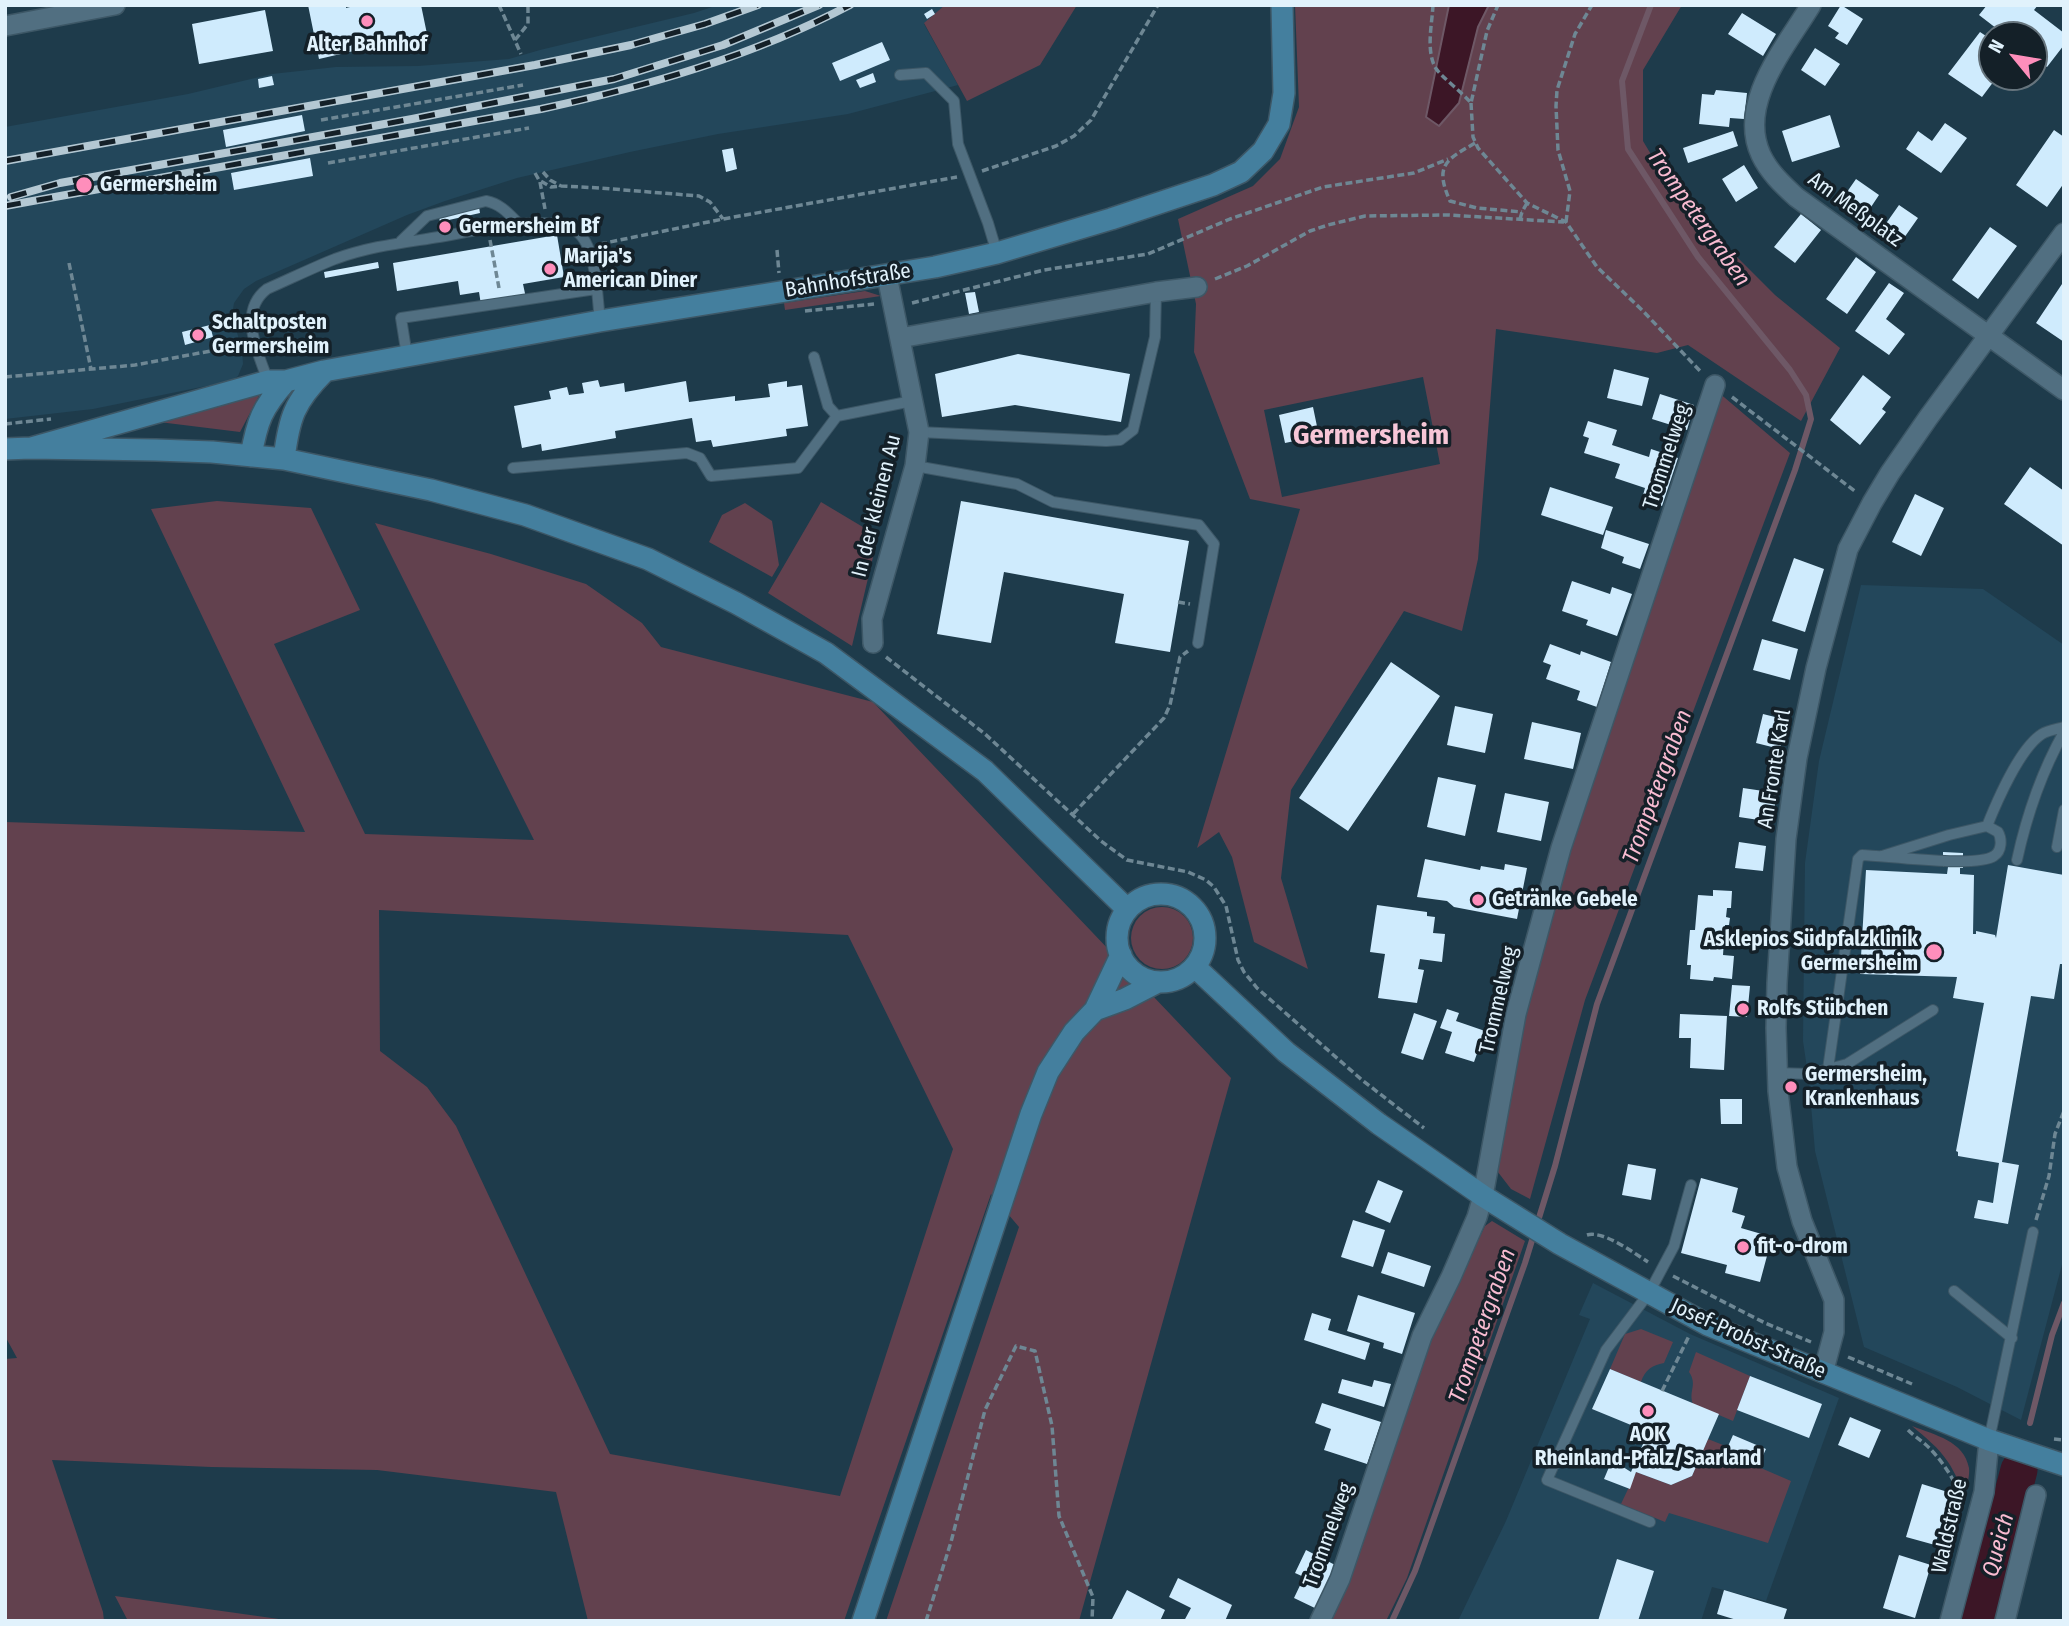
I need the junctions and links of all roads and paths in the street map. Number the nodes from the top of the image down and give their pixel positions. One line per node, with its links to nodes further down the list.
1 (114, 5): 9 (street)
2 (499, 5): 10 (path)
3 (528, 5): 10 (path)
4 (1282, 5): 34 (main road, Bahnhofstraße)
5 (1433, 5): 14 (path)
6 (1498, 5): 14 (path)
7 (1592, 5): 27 (path)
8 (1811, 5): 43 (street, Am Meßplatz)
9 (5, 26)
10 (515, 40): 11 (path)
11 (521, 54)
12 (900, 75): 34 (lane)
13 (523, 85): 15 (path)
14 (1472, 103): 17 (path)
15 (321, 120)
16 (528, 128): 19 (path)
17 (1475, 143): 18 (path); 24 (path)
18 (1448, 159): 25 (path); 40 (path)
19 (328, 163)
20 (543, 172): 23 (path)
21 (535, 173): 22 (path)
22 (539, 180): 23 (path); 29 (path)
23 (561, 186): 33 (path)
24 (1527, 203): 25 (path); 27 (path)
25 (1522, 212): 26 (path)
26 (1520, 219): 27 (path); 38 (path)
27 (1566, 222): 52 (path)
28 (519, 224): 29 (lane); 30 (lane); 32 (lane)
29 (548, 225): 33 (lane)
30 (488, 228): 32 (lane); 41 (path)
31 (2064, 233): 43 (street, An Fronte Karl)
32 (401, 241): 45 (lane)
33 (588, 247): 37 (lane)
34 (997, 253): 36 (main road, Bahnhofstraße)
35 (69, 263): 48 (path)
36 (887, 276): 40 (street, In der kleinen Au); 42 (main road, Bahnhofstraße)
37 (595, 284): 41 (lane); 42 (lane)
38 (1197, 287): 39 (street)
39 (1156, 292): 44 (street); 56 (lane)
40 (893, 302): 44 (street, In der kleinen Au)
41 (502, 303): 46 (lane)
42 (600, 321): 46 (main road, Bahnhofstraße)
43 (1989, 335): 53 (street, Am Meßplatz); 63 (street, An Fronte Karl)
44 (900, 338): 54 (street, In der kleinen Au)
45 (255, 342): 48 (path); 51 (lane)
46 (407, 356): 49 (main road, Bahnhofstraße)
47 (814, 356): 55 (lane)
48 (91, 369): 50 (path)
49 (324, 371): 51 (main road, Bahnhofstraße); 60 (main road)
50 (5, 377)
51 (277, 381): 57 (main road, Bahnhofstraße); 59 (main road)
52 (1714, 385): 63 (path); 84 (street, Trommelweg)
53 (2064, 390)
54 (912, 401): 55 (lane); 56 (street, In der kleinen Au)
55 (837, 416): 62 (lane)
56 (919, 432): 61 (street, In der kleinen Au)
57 (31, 448): 58 (main road); 59 (main road)
58 (5, 449)
59 (251, 456): 60 (main road)
60 (284, 459): 73 (main road)
61 (915, 466): 64 (street, In der kleinen Au); 65 (lane)
62 (513, 468)
63 (1872, 503): 80 (street, An Fronte Karl)
64 (873, 643): 68 (path)
65 (1198, 643): 68 (path)
66 (2064, 729): 69 (lane); 72 (lane)
67 (2064, 810): 70 (lane)
68 (1073, 814): 82 (path)
69 (1987, 826): 71 (lane); 71 (lane)
70 (2057, 847)
71 (1882, 856): 79 (lane)
72 (2017, 860)
73 (1127, 909): 74 (main road); 75 (main road)
74 (1121, 955): 76 (main road); 77 (main road)
75 (1195, 967): 76 (main road); 84 (main road, Josef-Probst-Straße)
76 (1158, 982): 77 (main road)
77 (1095, 1010): 98 (main road)
78 (1933, 1010): 79 (lane)
79 (1828, 1069): 80 (lane)
80 (1777, 1073): 90 (street, An Fronte Karl)
81 (2064, 1111): 85 (path)
82 (1424, 1128)
83 (1691, 1185): 87 (lane)
84 (1483, 1196): 87 (main road, Josef-Probst-Straße); 101 (street, Trommelweg)
85 (2033, 1232): 89 (lane)
86 (1954, 1291): 89 (lane)
87 (1649, 1293): 90 (main road, Josef-Probst-Straße); 97 (lane)
88 (1692, 1331): 91 (path)
89 (2012, 1338): 93 (lane)
90 (1823, 1373): 93 (main road, Josef-Probst-Straße)
91 (1662, 1391)
92 (1903, 1424): 96 (path)
93 (1989, 1440): 94 (main road, Josef-Probst-Straße); 102 (street, Waldstraße)
94 (2064, 1465)
95 (2036, 1495): 103 (street)
96 (1962, 1508)
97 (1650, 1522)
98 (863, 1621)
99 (926, 1621): 100 (path)
100 (1092, 1621)
101 (1320, 1621)
102 (1950, 1621)
103 (2005, 1621)

